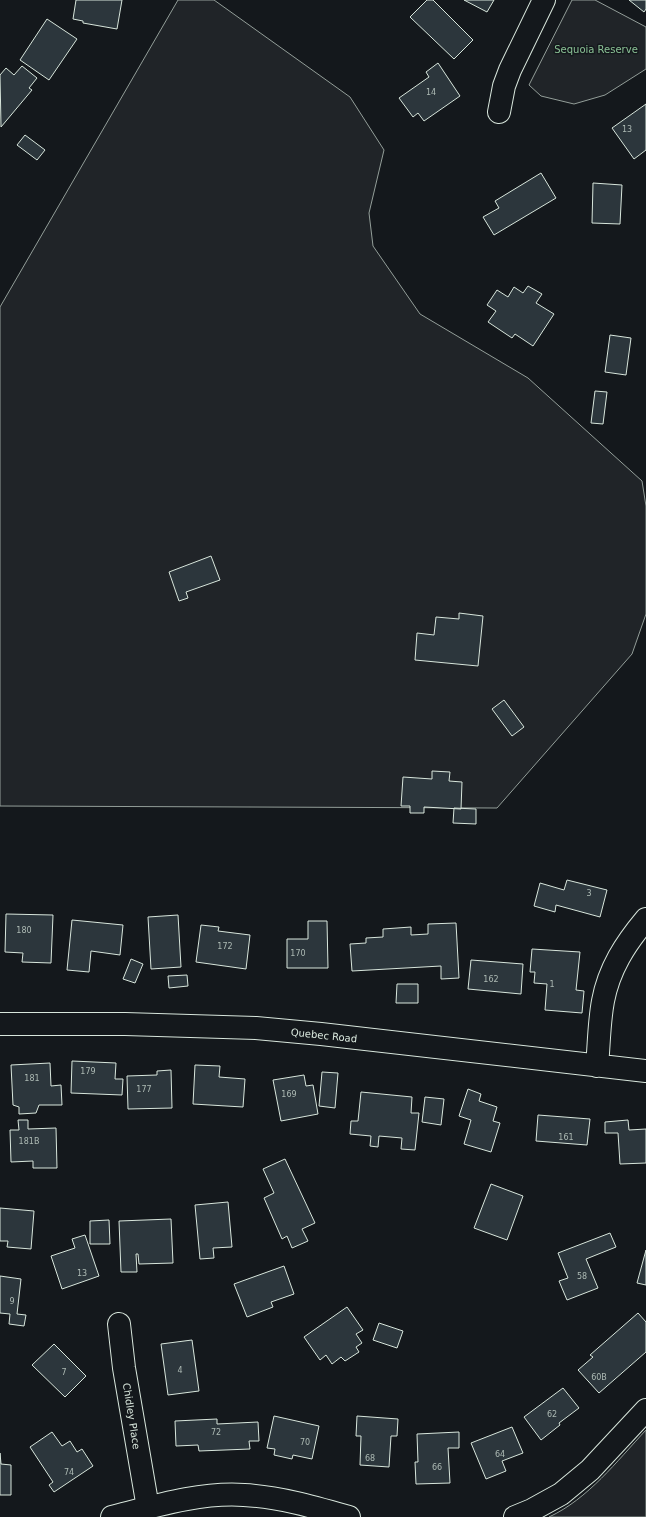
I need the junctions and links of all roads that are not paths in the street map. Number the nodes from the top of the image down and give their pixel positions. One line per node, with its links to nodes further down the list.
1 (544, 0): 2 (street)
2 (499, 112)
3 (646, 920): 5 (street)
4 (0, 1024): 5 (street, Quebec Road)
5 (597, 1066): 6 (street, Quebec Road)
6 (646, 1071)
7 (119, 1324): 9 (street, Chidley Place)
8 (646, 1410): 12 (street)
9 (148, 1508): 10 (street); 11 (street)
10 (112, 1517)
11 (349, 1517)
12 (515, 1517)

